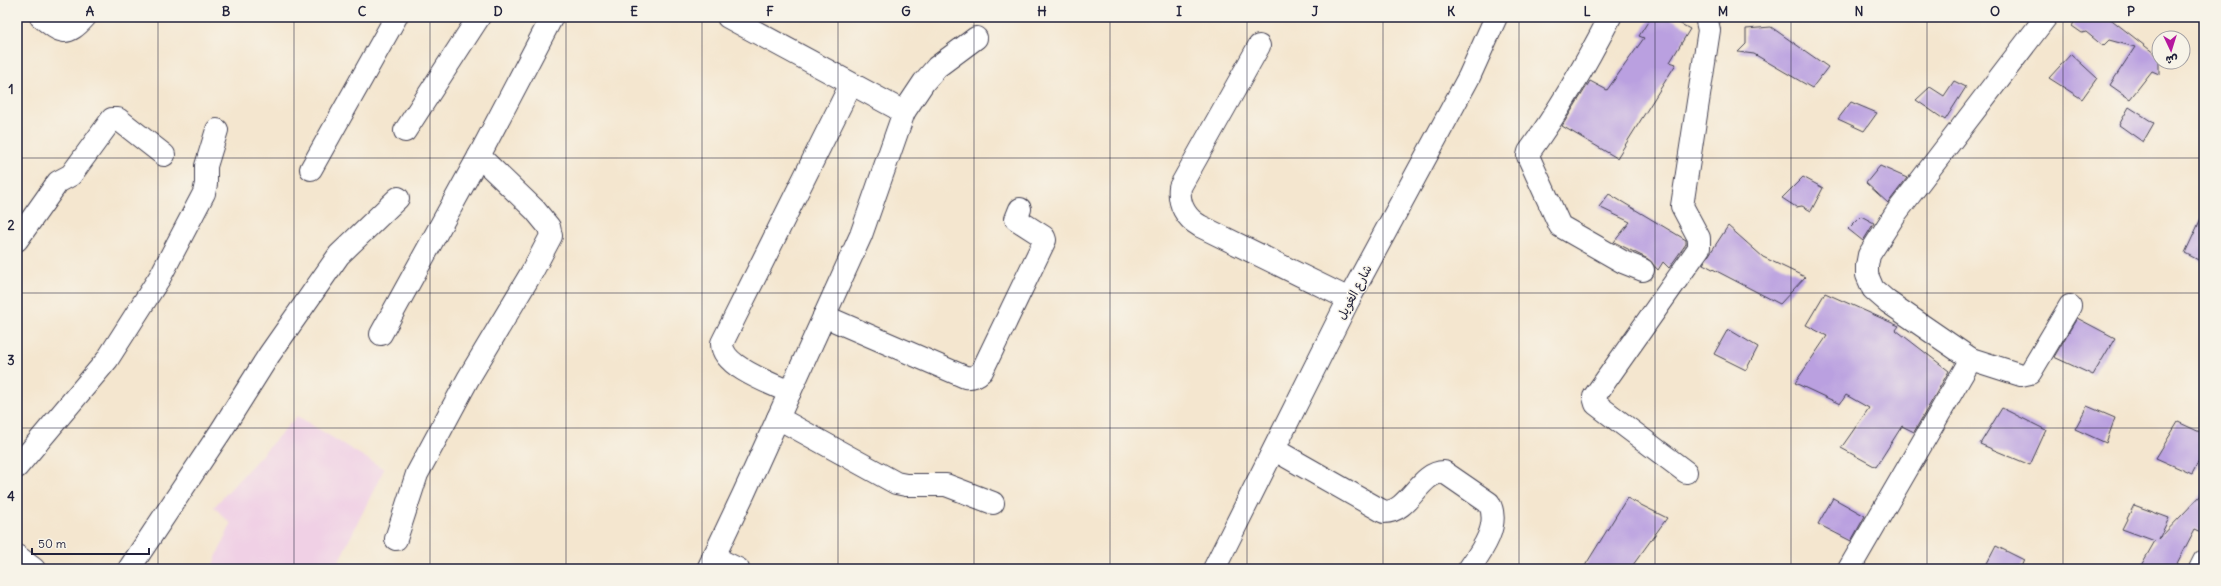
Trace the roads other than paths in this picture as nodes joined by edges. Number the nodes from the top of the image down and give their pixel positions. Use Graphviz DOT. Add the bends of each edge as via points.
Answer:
graph roads {
  1 [pos="41,17"];
  2 [pos="85,17"];
  3 [pos="396,17"];
  4 [pos="479,17"];
  5 [pos="552,17"];
  6 [pos="728,17"];
  7 [pos="1496,17"];
  8 [pos="1610,17"];
  9 [pos="1706,17"];
  10 [pos="2046,17"];
  11 [pos="976,38"];
  12 [pos="1259,46"];
  13 [pos="851,84"];
  14 [pos="904,112"];
  15 [pos="217,130"];
  16 [pos="405,131"];
  17 [pos="164,155"];
  18 [pos="480,156"];
  19 [pos="311,170"];
  20 [pos="398,198"];
  21 [pos="1020,209"];
  22 [pos="17,240"];
  23 [pos="1643,270"];
  24 [pos="1350,299"];
  25 [pos="2070,306"];
  26 [pos="824,316"];
  27 [pos="381,334"];
  28 [pos="1971,359"];
  29 [pos="790,392"];
  30 [pos="778,418"];
  31 [pos="1275,450"];
  32 [pos="17,467"];
  33 [pos="1686,472"];
  34 [pos="993,503"];
  35 [pos="396,539"];
  36 [pos="17,556"];
  37 [pos="2204,561"];
  38 [pos="710,563"];
  39 [pos="34,569"];
  40 [pos="129,569"];
  41 [pos="738,569"];
  42 [pos="1214,569"];
  43 [pos="1469,569"];
  44 [pos="1849,569"];
  45 [pos="2200,569"];
  1 -- 2 [label="main road" via="57,31 64,32 70,31"];
  3 -- 19 [label="main road"];
  4 -- 16 [label="main road"];
  5 -- 18 [label="main road"];
  6 -- 13 [label="main road"];
  7 -- 24 [label="main road, شارع الغويل" via="1469,76"];
  8 -- 23 [label="main road" via="1585,66 1528,156 1560,226 1622,262"];
  9 -- 33 [label="main road" via="1709,30 1682,206 1699,238 1699,248 1594,397 1596,404"];
  10 -- 28 [label="main road" via="1896,213 1869,255 1867,275 1873,288 1888,302"];
  11 -- 14 [label="main road" via="931,73"];
  12 -- 24 [label="main road" via="1180,187 1180,202 1193,222 1200,226"];
  13 -- 14 [label="main road"];
  13 -- 29 [label="main road" via="722,344 722,350 727,358 738,367"];
  14 -- 26 [label="main road" via="861,235"];
  15 -- 32 [label="main road" via="206,166 204,193 160,277 107,360"];
  17 -- 22 [label="main road" via="118,119 112,118 71,175 58,182"];
  18 -- 27 [label="main road"];
  18 -- 35 [label="main road" via="535,210 549,227 551,236 468,379 417,474"];
  20 -- 40 [label="main road" via="339,255 268,355"];
  21 -- 26 [label="main road" via="1015,217 1017,221 1040,233 1045,240 978,375 972,378 965,377"];
  24 -- 31 [label="main road, شارع الغويل"];
  25 -- 28 [label="main road" via="2030,373 2021,375"];
  26 -- 29 [label="main road"];
  28 -- 44 [label="main road"];
  29 -- 30 [label="main road"];
  30 -- 34 [label="main road" via="896,483 946,485"];
  30 -- 38 [label="main road"];
  31 -- 42 [label="main road, شارع الغويل"];
  31 -- 43 [label="main road" via="1384,512 1394,510 1429,478 1444,472 1488,503 1491,508 1489,536"];
  36 -- 39 [label="main road"];
  37 -- 45 [label="main road"];
  38 -- 41 [label="main road"];
}
